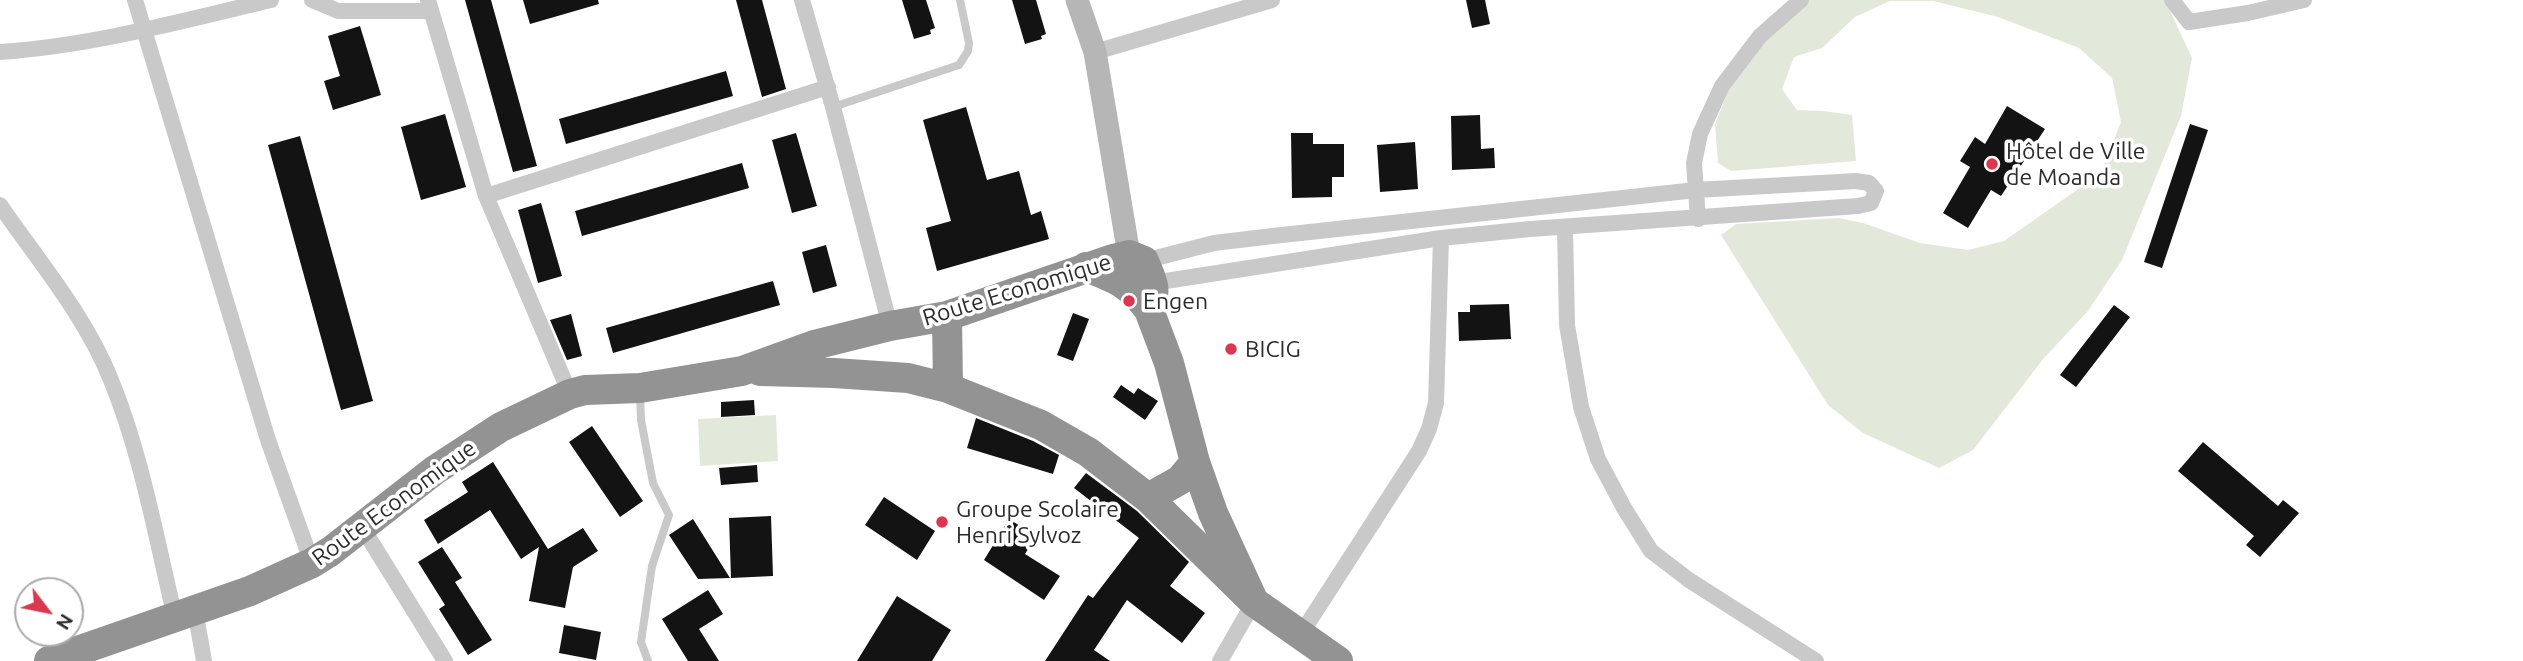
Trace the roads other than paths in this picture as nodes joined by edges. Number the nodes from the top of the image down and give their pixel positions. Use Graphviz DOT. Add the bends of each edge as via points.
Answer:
graph roads {
  1 [pos="135,0"];
  2 [pos="312,0"];
  3 [pos="802,0"];
  4 [pos="960,0"];
  5 [pos="1077,0"];
  6 [pos="1272,0"];
  7 [pos="1801,0"];
  8 [pos="2172,0"];
  9 [pos="2304,0"];
  10 [pos="264,1"];
  11 [pos="337,6"];
  12 [pos="429,6"];
  13 [pos="144,29"];
  14 [pos="0,52"];
  15 [pos="1095,52"];
  16 [pos="828,87"];
  17 [pos="833,107"];
  18 [pos="1696,190"];
  19 [pos="485,197"];
  20 [pos="0,205"];
  21 [pos="1698,219"];
  22 [pos="1565,227"];
  23 [pos="1441,238"];
  24 [pos="1086,267"];
  25 [pos="1144,277"];
  26 [pos="947,316"];
  27 [pos="890,326"];
  28 [pos="742,371"];
  29 [pos="879,375"];
  30 [pos="640,388"];
  31 [pos="948,388"];
  32 [pos="570,394"];
  33 [pos="1195,462"];
  34 [pos="1148,498"];
  35 [pos="362,527"];
  36 [pos="312,563"];
  37 [pos="1254,602"];
  38 [pos="185,614"];
  39 [pos="1301,634"];
  40 [pos="84,655"];
  41 [pos="49,661"];
  42 [pos="204,661"];
  43 [pos="445,661"];
  44 [pos="648,661"];
  45 [pos="1220,661"];
  46 [pos="1338,661"];
  47 [pos="1816,661"];
  1 -- 13 [label="street"];
  2 -- 11 [label="street"];
  3 -- 16 [label="street"];
  4 -- 17 [label="lane" via="968,51 959,65"];
  5 -- 15 [label="street"];
  6 -- 15 [label="street"];
  7 -- 18 [label="street" via="1760,36 1722,86 1700,134 1694,163"];
  8 -- 9 [label="street" via="2189,22"];
  10 -- 13 [label="street"];
  11 -- 12 [label="street"];
  12 -- 19 [label="street"];
  13 -- 14 [label="street"];
  13 -- 36 [label="street" via="268,440"];
  15 -- 25 [label="street"];
  16 -- 17 [label="street"];
  16 -- 19 [label="street"];
  17 -- 27 [label="street"];
  18 -- 21 [label="street"];
  18 -- 21 [label="street" via="1856,181 1869,183 1876,191 1871,203 1858,206"];
  18 -- 25 [label="street" via="1214,243"];
  19 -- 32 [label="street"];
  20 -- 38 [label="street" via="74,308 111,379"];
  21 -- 22 [label="street"];
  22 -- 23 [label="street"];
  22 -- 47 [label="street" via="1567,325 1581,407 1598,459 1624,509 1651,551"];
  23 -- 25 [label="street"];
  23 -- 39 [label="street" via="1438,379 1429,429"];
  24 -- 25 [label="highway, Route Economique"];
  24 -- 25 [label="highway" via="1131,288"];
  24 -- 26 [label="highway, Route Economique"];
  25 -- 33 [label="highway"];
  26 -- 27 [label="highway, Route Economique"];
  26 -- 31 [label="highway"];
  27 -- 28 [label="highway, Route Economique" via="814,345"];
  27 -- 29 [label="highway"];
  28 -- 29 [label="highway, Route Economique"];
  28 -- 30 [label="highway, Route Economique"];
  29 -- 31 [label="highway, Route Economique"];
  30 -- 32 [label="highway, Route Economique"];
  30 -- 44 [label="lane" via="653,483 669,515 652,566 641,642"];
  31 -- 34 [label="highway, Route Economique" via="1041,425 1088,452"];
  32 -- 35 [label="highway, Route Economique" via="490,434"];
  33 -- 34 [label="highway" via="1180,480"];
  33 -- 37 [label="highway"];
  34 -- 37 [label="highway, Route Economique"];
  35 -- 36 [label="highway, Route Economique"];
  35 -- 43 [label="street"];
  36 -- 38 [label="highway, Route Economique"];
  37 -- 39 [label="highway, Route Economique"];
  37 -- 45 [label="street"];
  38 -- 40 [label="highway, Route Economique"];
  38 -- 42 [label="street"];
  39 -- 46 [label="highway, Route Economique"];
  40 -- 41 [label="highway, Route Economique"];
}
